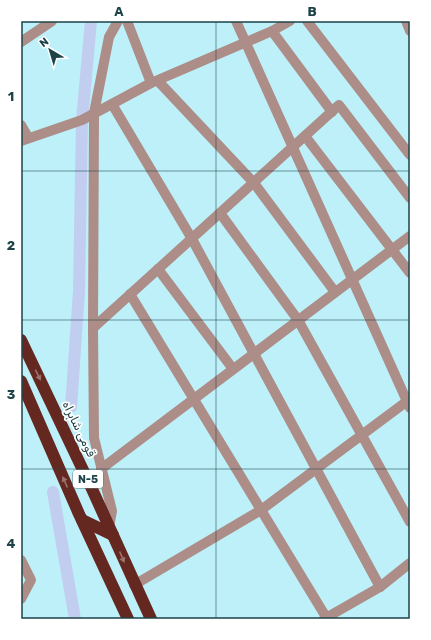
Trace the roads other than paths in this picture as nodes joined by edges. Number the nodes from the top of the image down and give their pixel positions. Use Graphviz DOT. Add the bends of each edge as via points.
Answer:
graph roads {
  1 [pos="52,21"];
  2 [pos="118,21"];
  3 [pos="127,21"];
  4 [pos="236,21"];
  5 [pos="290,21"];
  6 [pos="307,21"];
  7 [pos="406,21"];
  8 [pos="272,31"];
  9 [pos="410,31"];
  10 [pos="21,42"];
  11 [pos="245,43"];
  12 [pos="154,82"];
  13 [pos="112,104"];
  14 [pos="332,112"];
  15 [pos="94,113"];
  16 [pos="21,125"];
  17 [pos="305,136"];
  18 [pos="24,139"];
  19 [pos="292,148"];
  20 [pos="410,155"];
  21 [pos="254,183"];
  22 [pos="410,198"];
  23 [pos="220,214"];
  24 [pos="410,236"];
  25 [pos="192,239"];
  26 [pos="393,248"];
  27 [pos="158,269"];
  28 [pos="410,273"];
  29 [pos="351,280"];
  30 [pos="335,292"];
  31 [pos="130,294"];
  32 [pos="298,320"];
  33 [pos="93,328"];
  34 [pos="21,340"];
  35 [pos="254,353"];
  36 [pos="233,369"];
  37 [pos="21,382"];
  38 [pos="193,399"];
  39 [pos="409,403"];
  40 [pos="362,435"];
  41 [pos="102,469"];
  42 [pos="316,469"];
  43 [pos="261,510"];
  44 [pos="82,520"];
  45 [pos="410,522"];
  46 [pos="111,531"];
  47 [pos="21,560"];
  48 [pos="410,564"];
  49 [pos="134,585"];
  50 [pos="380,587"];
  51 [pos="21,599"];
  52 [pos="325,618"];
  53 [pos="128,619"];
  54 [pos="151,619"];
  1 -- 10 [label="street"];
  2 -- 15 [label="street" via="109,37"];
  3 -- 12 [label="street"];
  4 -- 11 [label="street"];
  5 -- 8 [label="street"];
  6 -- 20 [label="street"];
  7 -- 9 [label="street"];
  8 -- 11 [label="street"];
  8 -- 14 [label="street"];
  11 -- 12 [label="street"];
  11 -- 19 [label="street"];
  12 -- 13 [label="street"];
  12 -- 21 [label="street"];
  13 -- 15 [label="street"];
  13 -- 25 [label="street"];
  14 -- 17 [label="street"];
  14 -- 22 [label="street" via="339,105"];
  15 -- 18 [label="street" via="82,120"];
  15 -- 33 [label="street"];
  16 -- 18 [label="street"];
  17 -- 19 [label="street"];
  17 -- 26 [label="street"];
  19 -- 21 [label="street"];
  19 -- 29 [label="street"];
  21 -- 23 [label="street"];
  21 -- 30 [label="street"];
  23 -- 25 [label="street"];
  23 -- 32 [label="street"];
  24 -- 26 [label="street"];
  25 -- 27 [label="street"];
  25 -- 35 [label="street"];
  26 -- 28 [label="street"];
  26 -- 29 [label="street"];
  27 -- 31 [label="street"];
  27 -- 36 [label="street"];
  29 -- 30 [label="street"];
  29 -- 39 [label="street"];
  30 -- 32 [label="street"];
  31 -- 33 [label="street"];
  31 -- 38 [label="street"];
  32 -- 35 [label="street"];
  32 -- 40 [label="street"];
  33 -- 41 [label="street" via="94,438"];
  34 -- 46 [label="highway, قومی شاہراہ / N-5, one-way"];
  35 -- 36 [label="street"];
  35 -- 42 [label="street"];
  36 -- 38 [label="street"];
  44 -- 37 [label="highway, N-5, one-way"];
  38 -- 41 [label="street"];
  38 -- 43 [label="street"];
  39 -- 40 [label="street"];
  40 -- 42 [label="street"];
  40 -- 45 [label="street"];
  41 -- 46 [label="street" via="112,511"];
  42 -- 43 [label="street"];
  42 -- 50 [label="street"];
  43 -- 49 [label="street"];
  43 -- 52 [label="street"];
  44 -- 46 [label="highway"];
  44 -- 53 [label="highway, N-5"];
  46 -- 49 [label="highway, قومی شاہراہ / N-5, one-way"];
  47 -- 51 [label="street" via="31,580"];
  48 -- 50 [label="street"];
  49 -- 54 [label="highway, قومی شاہراہ / N-5"];
  50 -- 52 [label="street"];
}
